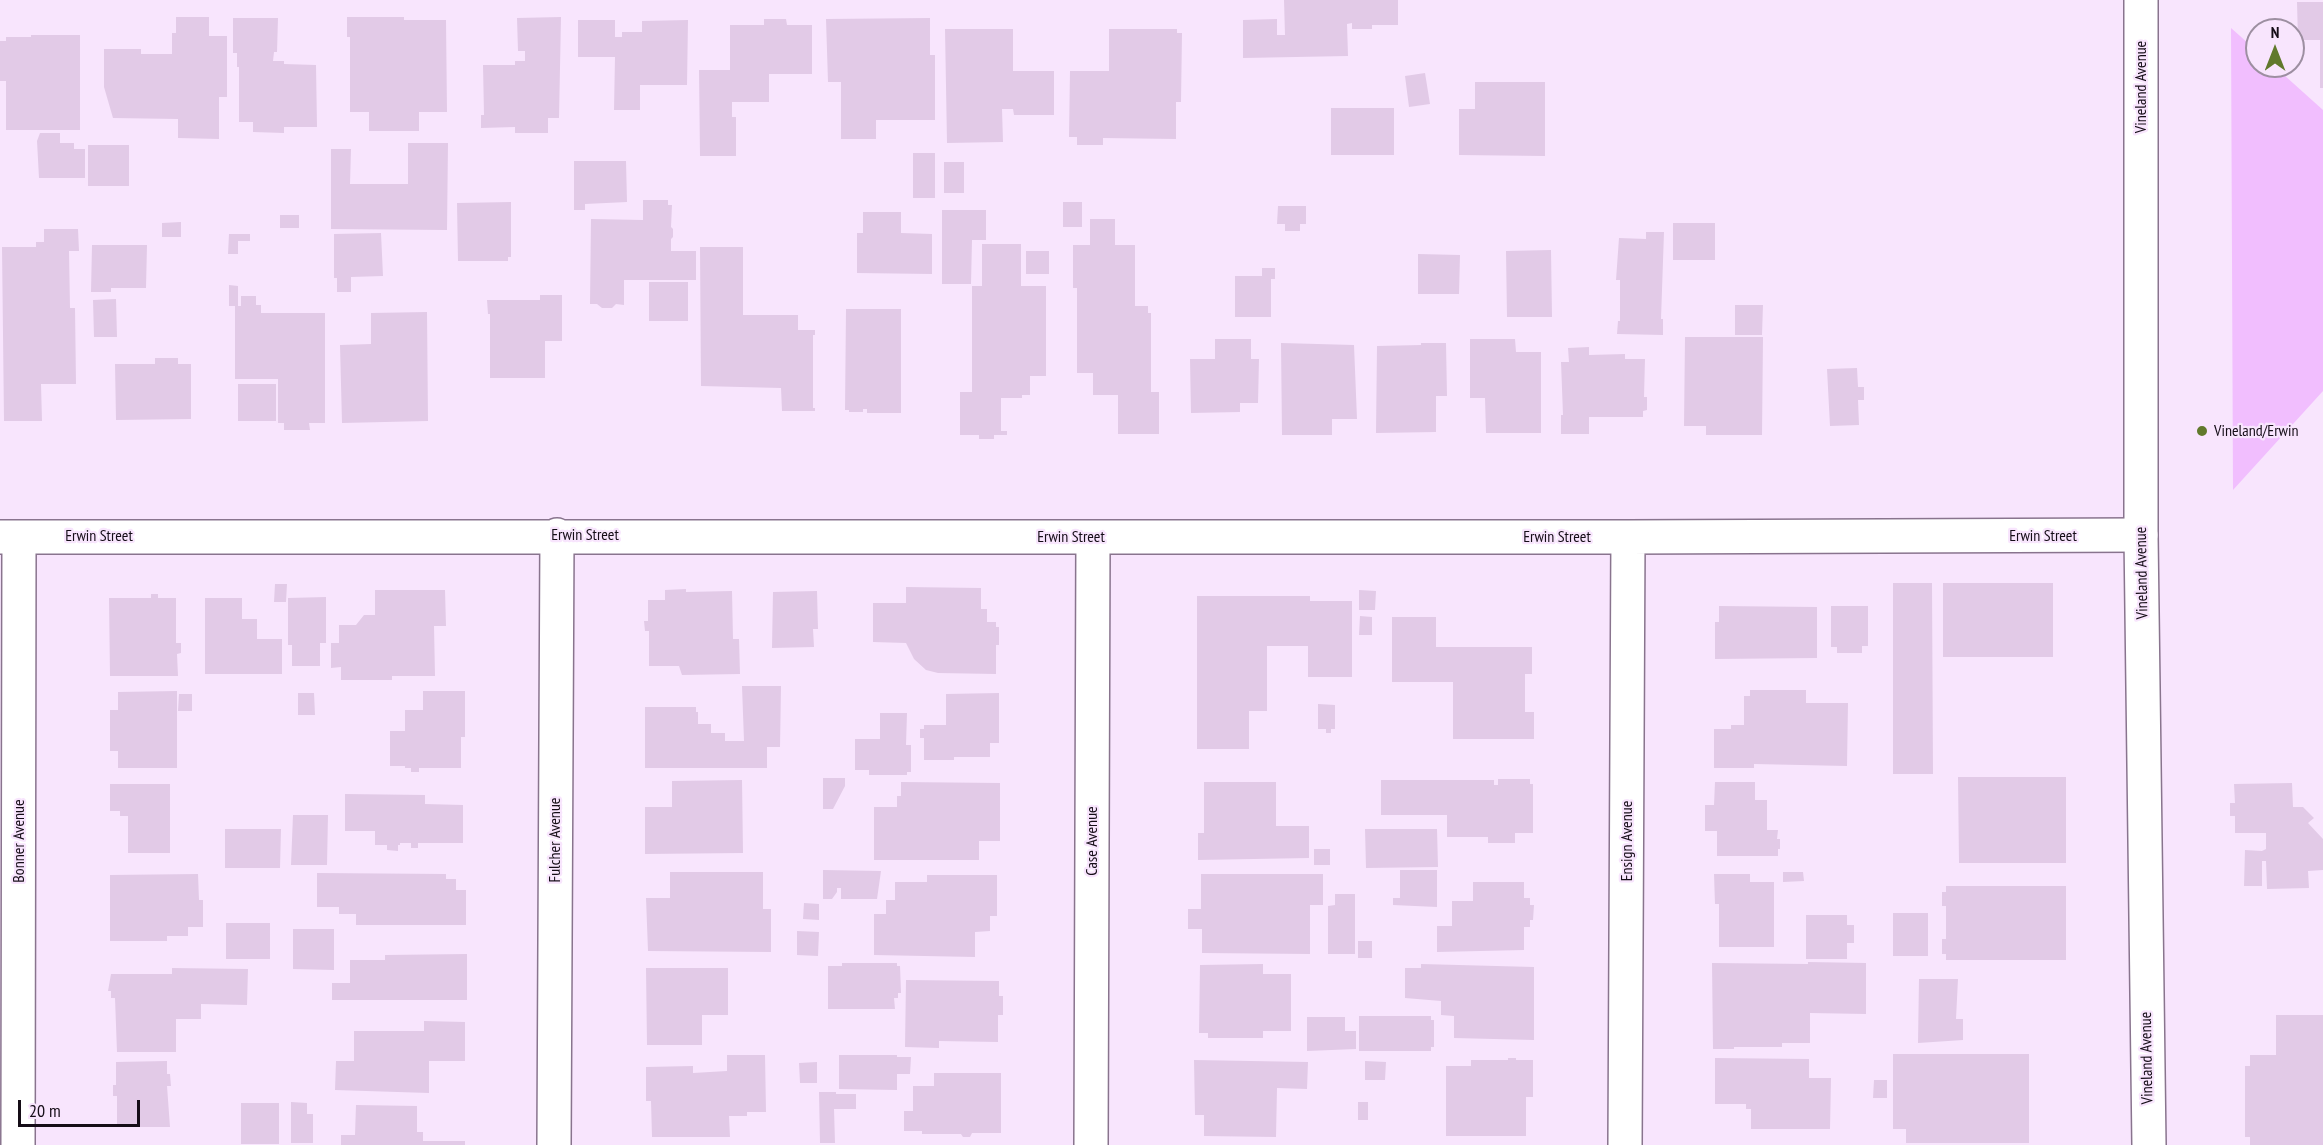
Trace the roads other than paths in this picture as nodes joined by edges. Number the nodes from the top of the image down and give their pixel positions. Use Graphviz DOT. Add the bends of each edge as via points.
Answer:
graph roads {
  1 [pos="2141,0"];
  2 [pos="557,535"];
  3 [pos="2141,535"];
  4 [pos="10,537"];
  5 [pos="1093,537"];
  6 [pos="1628,537"];
  7 [pos="18,1145"];
  8 [pos="554,1145"];
  9 [pos="1091,1145"];
  10 [pos="1625,1145"];
  11 [pos="2149,1145"];
  1 -- 3 [label="street, Vineland Avenue"];
  2 -- 4 [label="street, Erwin Street"];
  2 -- 5 [label="street, Erwin Street"];
  2 -- 8 [label="street, Fulcher Avenue"];
  3 -- 6 [label="street, Erwin Street"];
  3 -- 11 [label="street, Vineland Avenue"];
  4 -- 7 [label="street, Bonner Avenue"];
  5 -- 6 [label="street, Erwin Street"];
  5 -- 9 [label="street, Case Avenue"];
  6 -- 10 [label="street, Ensign Avenue"];
}
